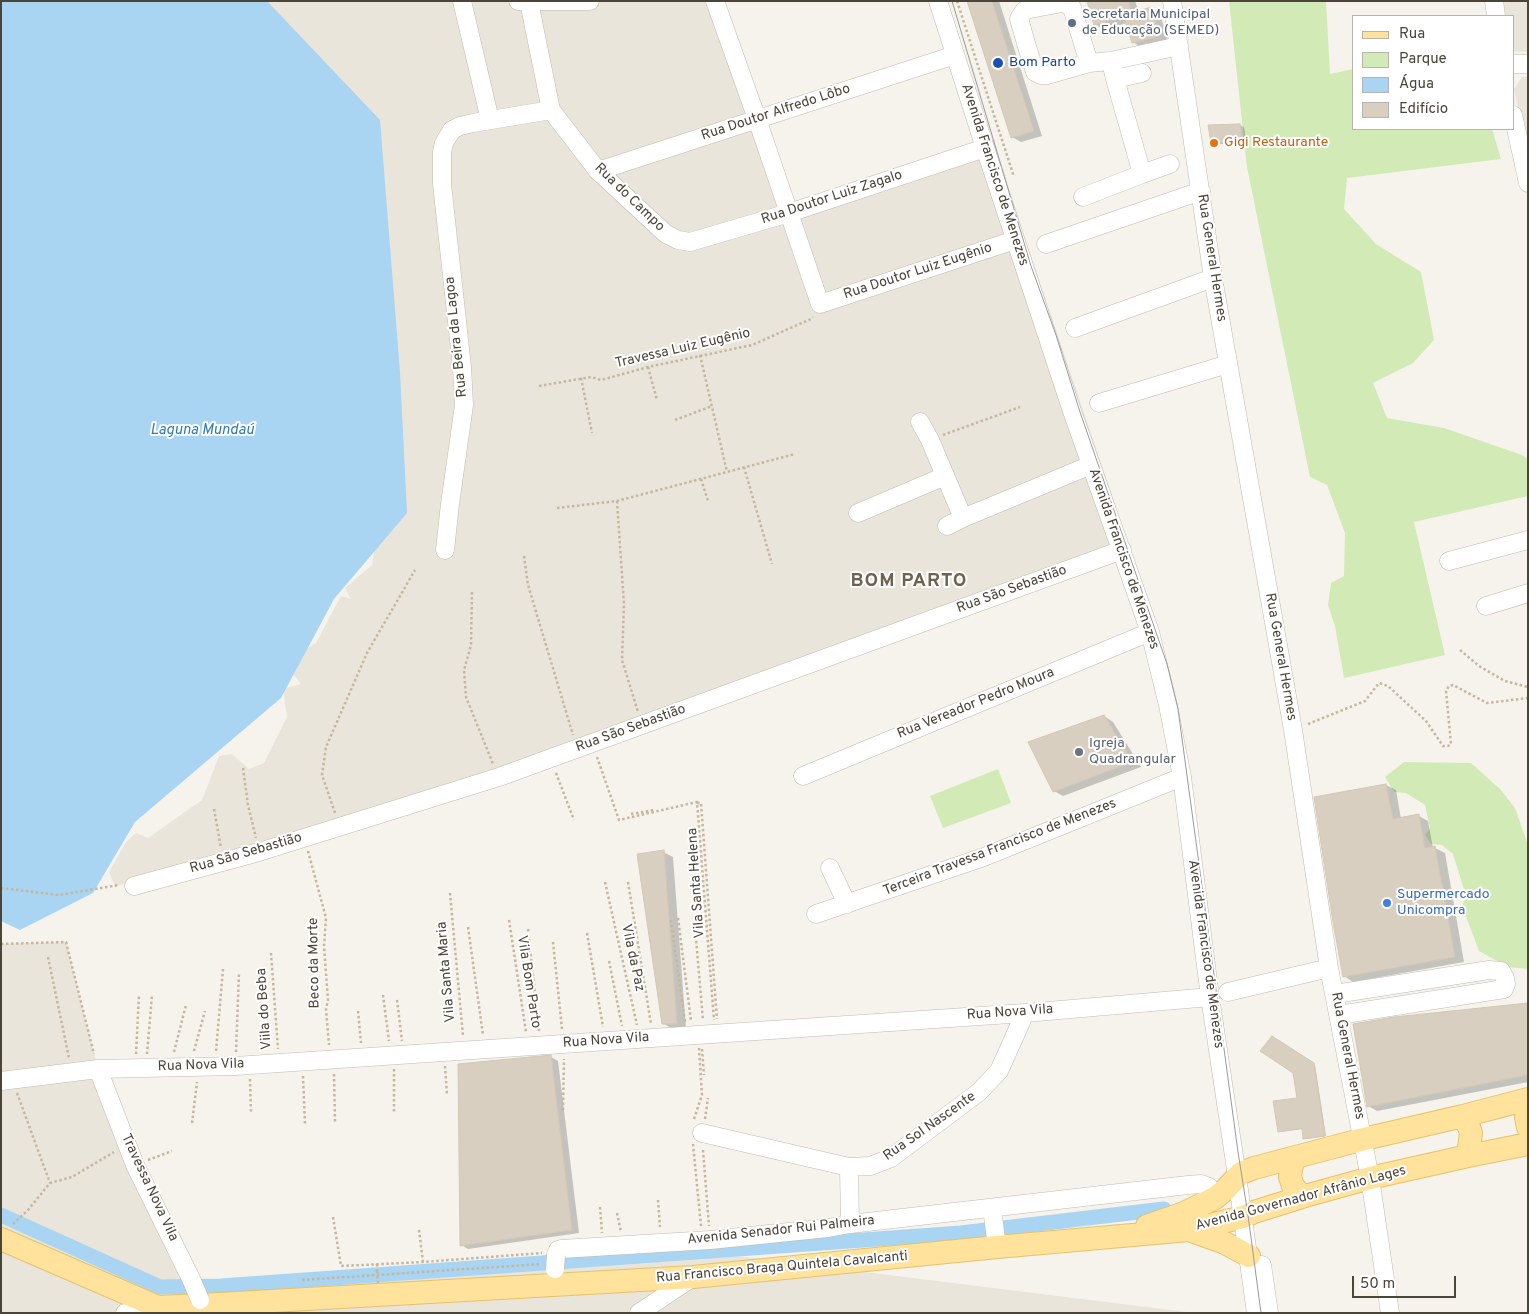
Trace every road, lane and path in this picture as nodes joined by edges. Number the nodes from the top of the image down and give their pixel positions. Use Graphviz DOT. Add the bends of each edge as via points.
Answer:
graph roads {
  1 [pos="462,1"];
  2 [pos="590,1"];
  3 [pos="715,1"];
  4 [pos="938,1"];
  5 [pos="957,1"];
  6 [pos="1172,1"];
  7 [pos="1494,1"];
  8 [pos="524,2"];
  9 [pos="1496,15"];
  10 [pos="1179,46"];
  11 [pos="955,55"];
  12 [pos="1111,61"];
  13 [pos="1089,63"];
  14 [pos="1514,64"];
  15 [pos="1528,64"];
  16 [pos="1142,73"];
  17 [pos="1115,79"];
  18 [pos="551,110"];
  19 [pos="758,119"];
  20 [pos="490,120"];
  21 [pos="1514,120"];
  22 [pos="985,148"];
  23 [pos="1170,164"];
  24 [pos="598,171"];
  25 [pos="1142,174"];
  26 [pos="1014,177"];
  27 [pos="1528,183"];
  28 [pos="1201,191"];
  29 [pos="1083,197"];
  30 [pos="789,213"];
  31 [pos="678,240"];
  32 [pos="1015,240"];
  33 [pos="1046,244"];
  34 [pos="1213,278"];
  35 [pos="820,304"];
  36 [pos="1075,328"];
  37 [pos="700,355"];
  38 [pos="1228,364"];
  39 [pos="648,367"];
  40 [pos="581,378"];
  41 [pos="539,386"];
  42 [pos="657,400"];
  43 [pos="1099,403"];
  44 [pos="712,406"];
  45 [pos="1020,407"];
  46 [pos="675,420"];
  47 [pos="920,422"];
  48 [pos="592,433"];
  49 [pos="930,440"];
  50 [pos="796,454"];
  51 [pos="1091,465"];
  52 [pos="744,467"];
  53 [pos="727,472"];
  54 [pos="945,476"];
  55 [pos="700,479"];
  56 [pos="708,501"];
  57 [pos="617,502"];
  58 [pos="557,508"];
  59 [pos="858,513"];
  60 [pos="963,518"];
  61 [pos="947,526"];
  62 [pos="1528,540"];
  63 [pos="445,550"];
  64 [pos="1122,550"];
  65 [pos="524,556"];
  66 [pos="1449,561"];
  67 [pos="772,564"];
  68 [pos="415,570"];
  69 [pos="472,592"];
  70 [pos="1528,593"];
  71 [pos="1486,606"];
  72 [pos="1150,632"];
  73 [pos="1460,650"];
  74 [pos="1528,687"];
  75 [pos="1528,698"];
  76 [pos="643,725"];
  77 [pos="1293,730"];
  78 [pos="577,749"];
  79 [pos="550,758"];
  80 [pos="243,768"];
  81 [pos="802,776"];
  82 [pos="499,777"];
  83 [pos="1182,777"];
  84 [pos="214,809"];
  85 [pos="631,814"];
  86 [pos="574,820"];
  87 [pos="339,826"];
  88 [pos="305,838"];
  89 [pos="259,852"];
  90 [pos="223,862"];
  91 [pos="830,868"];
  92 [pos="605,882"];
  93 [pos="628,882"];
  94 [pos="134,886"];
  95 [pos="450,892"];
  96 [pos="847,904"];
  97 [pos="816,914"];
  98 [pos="694,916"];
  99 [pos="678,918"];
  100 [pos="509,920"];
  101 [pos="671,920"];
  102 [pos="468,927"];
  103 [pos="528,928"];
  104 [pos="586,933"];
  105 [pos="553,942"];
  106 [pos="271,954"];
  107 [pos="48,957"];
  108 [pos="608,961"];
  109 [pos="223,968"];
  110 [pos="1330,968"];
  111 [pos="239,973"];
  112 [pos="1228,992"];
  113 [pos="1334,994"];
  114 [pos="139,995"];
  115 [pos="383,995"];
  116 [pos="152,996"];
  117 [pos="1210,997"];
  118 [pos="397,1000"];
  119 [pos="186,1005"];
  120 [pos="205,1011"];
  121 [pos="358,1011"];
  122 [pos="1026,1012"];
  123 [pos="1339,1015"];
  124 [pos="701,1034"];
  125 [pos="639,1039"];
  126 [pos="605,1041"];
  127 [pos="564,1044"];
  128 [pos="534,1046"];
  129 [pos="484,1049"];
  130 [pos="464,1050"];
  131 [pos="444,1052"];
  132 [pos="396,1055"];
  133 [pos="362,1057"];
  134 [pos="332,1059"];
  135 [pos="302,1061"];
  136 [pos="279,1063"];
  137 [pos="242,1065"];
  138 [pos="201,1067"];
  139 [pos="140,1068"];
  140 [pos="170,1068"];
  141 [pos="98,1069"];
  142 [pos="72,1072"];
  143 [pos="704,1075"];
  144 [pos="6,1080"];
  145 [pos="447,1095"];
  146 [pos="708,1098"];
  147 [pos="1528,1101"];
  148 [pos="564,1110"];
  149 [pos="251,1113"];
  150 [pos="394,1113"];
  151 [pos="1463,1116"];
  152 [pos="192,1122"];
  153 [pos="335,1122"];
  154 [pos="305,1124"];
  155 [pos="1528,1127"];
  156 [pos="702,1133"];
  157 [pos="1364,1139"];
  158 [pos="127,1144"];
  159 [pos="1528,1144"];
  160 [pos="172,1151"];
  161 [pos="1468,1156"];
  162 [pos="1294,1158"];
  163 [pos="135,1165"];
  164 [pos="849,1167"];
  165 [pos="1237,1176"];
  166 [pos="1370,1178"];
  167 [pos="50,1183"];
  168 [pos="1305,1196"];
  169 [pos="1215,1198"];
  170 [pos="658,1200"];
  171 [pos="600,1207"];
  172 [pos="993,1213"];
  173 [pos="1248,1215"];
  174 [pos="333,1217"];
  175 [pos="850,1224"];
  176 [pos="419,1230"];
  177 [pos="1189,1230"];
  178 [pos="7,1232"];
  179 [pos="1118,1237"];
  180 [pos="710,1240"];
  181 [pos="996,1242"];
  182 [pos="661,1243"];
  183 [pos="603,1246"];
  184 [pos="1249,1256"];
  185 [pos="423,1262"];
  186 [pos="377,1264"];
  187 [pos="555,1265"];
  188 [pos="693,1277"];
  189 [pos="378,1283"];
  190 [pos="202,1306"];
  191 [pos="158,1307"];
  192 [pos="125,1313"];
  193 [pos="639,1313"];
  194 [pos="1256,1313"];
  195 [pos="1269,1313"];
  196 [pos="1390,1313"];
  1 -- 20 [label="street"];
  2 -- 8 [label="street"];
  3 -- 19 [label="street"];
  4 -- 11 [label="street, Avenida Francisco de Menezes"];
  5 -- 26 [label="path"];
  6 -- 10 [label="street, Rua General Hermes"];
  7 -- 9 [label="street"];
  8 -- 18 [label="street"];
  10 -- 12 [label="street"];
  10 -- 28 [label="street, Rua General Hermes"];
  11 -- 19 [label="street, Rua Doutor Alfredo Lôbo"];
  11 -- 22 [label="street, Avenida Francisco de Menezes"];
  12 -- 13 [label="street"];
  12 -- 17 [label="street"];
  13 -- 13 [label="street" via="1047,75 1035,72 1019,19 1022,14 1026,10 1062,3 1068,5 1072,8"];
  14 -- 15 [label="street"];
  16 -- 17 [label="street"];
  17 -- 25 [label="street"];
  18 -- 20 [label="street"];
  18 -- 24 [label="street, Rua do Campo"];
  19 -- 24 [label="street, Rua Doutor Alfredo Lôbo"];
  19 -- 30 [label="street"];
  20 -- 63 [label="street, Rua Beira da Lagoa" via="452,130 442,152 442,184 464,405"];
  21 -- 27 [label="street"];
  22 -- 30 [label="street, Rua Doutor Luiz Zagalo"];
  22 -- 32 [label="street, Avenida Francisco de Menezes"];
  23 -- 25 [label="street"];
  24 -- 31 [label="street, Rua do Campo" via="666,234"];
  25 -- 29 [label="street"];
  28 -- 33 [label="street"];
  28 -- 34 [label="street, Rua General Hermes"];
  30 -- 31 [label="street, Rua Doutor Luiz Zagalo" via="690,242"];
  30 -- 35 [label="street"];
  32 -- 35 [label="street, Rua Doutor Luiz Eugênio"];
  32 -- 51 [label="street, Avenida Francisco de Menezes"];
  34 -- 36 [label="street"];
  34 -- 38 [label="street, Rua General Hermes"];
  35 -- 37 [label="path, Travessa Luiz Eugênio" via="812,319 752,345"];
  37 -- 39 [label="path, Travessa Luiz Eugênio"];
  37 -- 44 [label="path"];
  38 -- 43 [label="street"];
  38 -- 77 [label="street, Rua General Hermes"];
  39 -- 40 [label="path, Travessa Luiz Eugênio" via="601,380"];
  39 -- 42 [label="path"];
  40 -- 41 [label="path, Travessa Luiz Eugênio"];
  40 -- 48 [label="path"];
  44 -- 46 [label="path"];
  44 -- 53 [label="path"];
  45 -- 49 [label="path"];
  47 -- 49 [label="street"];
  49 -- 54 [label="street"];
  50 -- 52 [label="path"];
  51 -- 60 [label="street"];
  51 -- 64 [label="street, Avenida Francisco de Menezes"];
  52 -- 53 [label="path"];
  52 -- 67 [label="path"];
  53 -- 55 [label="path"];
  54 -- 59 [label="street"];
  54 -- 60 [label="street"];
  55 -- 56 [label="path"];
  55 -- 57 [label="path"];
  57 -- 58 [label="path"];
  57 -- 76 [label="path" via="624,604 622,660"];
  60 -- 61 [label="street"];
  62 -- 66 [label="street"];
  64 -- 72 [label="street, Avenida Francisco de Menezes"];
  64 -- 76 [label="street, Rua São Sebastião"];
  65 -- 78 [label="path" via="528,585"];
  68 -- 87 [label="path" via="367,653 326,747 322,775"];
  69 -- 82 [label="path" via="471,645 464,670 466,697"];
  70 -- 71 [label="street"];
  72 -- 81 [label="street, Rua Vereador Pedro Moura"];
  72 -- 83 [label="street, Avenida Francisco de Menezes"];
  73 -- 74 [label="path" via="1505,681"];
  75 -- 77 [label="path" via="1487,703 1453,685 1448,686 1451,744 1448,746 1443,746 1426,721 1388,686 1379,683 1365,701"];
  76 -- 78 [label="street, Rua São Sebastião"];
  77 -- 110 [label="street, Rua General Hermes"];
  78 -- 79 [label="street, Rua São Sebastião"];
  79 -- 82 [label="street, Rua São Sebastião"];
  79 -- 86 [label="path"];
  80 -- 89 [label="path"];
  82 -- 87 [label="street, Rua São Sebastião"];
  83 -- 96 [label="street, Terceira Travessa Francisco de Menezes" via="984,857"];
  83 -- 117 [label="street, Avenida Francisco de Menezes"];
  84 -- 90 [label="path"];
  85 -- 124 [label="path, Vila Santa Helena" via="701,802"];
  87 -- 88 [label="street, Rua São Sebastião"];
  88 -- 89 [label="street, Rua São Sebastião"];
  88 -- 134 [label="path, Beco da Morte" via="326,918 326,1009"];
  89 -- 90 [label="street, Rua São Sebastião"];
  90 -- 94 [label="street, Rua São Sebastião"];
  91 -- 96 [label="street"];
  92 -- 125 [label="path, Vila da Paz"];
  93 -- 125 [label="path"];
  95 -- 130 [label="path, Vila Santa Maria"];
  96 -- 97 [label="street, Terceira Travessa Francisco de Menezes"];
  98 -- 124 [label="path"];
  99 -- 124 [label="path"];
  100 -- 128 [label="path, Vila Bom Parto"];
  101 -- 124 [label="path"];
  102 -- 129 [label="path"];
  103 -- 128 [label="path"];
  104 -- 126 [label="path"];
  105 -- 127 [label="path"];
  106 -- 136 [label="path, Viila do Beba"];
  107 -- 142 [label="path"];
  108 -- 125 [label="path"];
  109 -- 138 [label="path"];
  110 -- 112 [label="street"];
  110 -- 113 [label="street, Rua General Hermes"];
  111 -- 137 [label="path"];
  113 -- 123 [label="street, Rua General Hermes"];
  113 -- 123 [label="street" via="1489,970 1501,972 1505,978 1504,989"];
  114 -- 139 [label="path"];
  115 -- 132 [label="path"];
  116 -- 139 [label="path"];
  117 -- 122 [label="street, Rua Nova Vila"];
  117 -- 165 [label="street, Avenida Francisco de Menezes"];
  118 -- 132 [label="path"];
  119 -- 140 [label="path"];
  120 -- 138 [label="path"];
  121 -- 133 [label="path"];
  122 -- 124 [label="street, Rua Nova Vila"];
  122 -- 164 [label="street, Rua Sol Nascente" via="999,1072 979,1092 891,1158 870,1166"];
  123 -- 157 [label="street, Rua General Hermes"];
  124 -- 125 [label="street, Rua Nova Vila"];
  124 -- 143 [label="path"];
  125 -- 126 [label="street, Rua Nova Vila"];
  126 -- 127 [label="street, Rua Nova Vila"];
  127 -- 128 [label="street, Rua Nova Vila"];
  127 -- 148 [label="path"];
  128 -- 129 [label="street, Rua Nova Vila"];
  129 -- 130 [label="street, Rua Nova Vila"];
  130 -- 131 [label="street, Rua Nova Vila"];
  131 -- 132 [label="street, Rua Nova Vila"];
  131 -- 145 [label="path"];
  132 -- 133 [label="street, Rua Nova Vila"];
  132 -- 150 [label="path"];
  133 -- 134 [label="street, Rua Nova Vila"];
  134 -- 135 [label="street, Rua Nova Vila"];
  134 -- 153 [label="path, Beco da Morte"];
  135 -- 136 [label="street, Rua Nova Vila"];
  135 -- 154 [label="path"];
  136 -- 137 [label="street, Rua Nova Vila"];
  137 -- 138 [label="street, Rua Nova Vila"];
  137 -- 149 [label="path"];
  138 -- 140 [label="street, Rua Nova Vila"];
  138 -- 152 [label="path"];
  139 -- 140 [label="street, Rua Nova Vila"];
  139 -- 141 [label="street, Rua Nova Vila"];
  141 -- 142 [label="street, Rua Nova Vila"];
  141 -- 158 [label="street, Travessa Nova Vila"];
  142 -- 144 [label="street, Rua Nova Vila"];
  144 -- 167 [label="path"];
  146 -- 156 [label="path"];
  147 -- 151 [label="main road, Avenida Governador Afrânio Lages"];
  147 -- 155 [label="main road"];
  151 -- 157 [label="main road, Avenida Governador Afrânio Lages"];
  151 -- 161 [label="main road" via="1471,1133"];
  156 -- 164 [label="street, Rua Sol Nascente"];
  156 -- 180 [label="path"];
  157 -- 162 [label="main road, Avenida Governador Afrânio Lages"];
  157 -- 166 [label="street, Rua General Hermes"];
  158 -- 163 [label="street, Travessa Nova Vila"];
  158 -- 167 [label="path" via="72,1177"];
  159 -- 161 [label="main road, Avenida Governador Afrânio Lages"];
  160 -- 163 [label="path"];
  161 -- 166 [label="main road, Avenida Governador Afrânio Lages"];
  162 -- 165 [label="main road, Avenida Governador Afrânio Lages" via="1254,1168"];
  162 -- 168 [label="main road" via="1290,1177 1293,1186"];
  163 -- 190 [label="street, Travessa Nova Vila, bridge"];
  164 -- 175 [label="street"];
  165 -- 169 [label="main road, Avenida Governador Afrânio Lages"];
  165 -- 173 [label="street, Avenida Francisco de Menezes"];
  166 -- 168 [label="main road, Avenida Governador Afrânio Lages"];
  166 -- 196 [label="street, Rua General Hermes"];
  167 -- 178 [label="path"];
  168 -- 173 [label="main road, Avenida Governador Afrânio Lages"];
  169 -- 172 [label="street, Avenida Senador Rui Palmeira" via="1209,1188 1201,1184"];
  169 -- 179 [label="main road, Avenida Governador Afrânio Lages"];
  170 -- 182 [label="path"];
  171 -- 183 [label="path"];
  172 -- 175 [label="street, Avenida Senador Rui Palmeira"];
  172 -- 181 [label="street"];
  173 -- 177 [label="main road, Avenida Governador Afrânio Lages"];
  173 -- 184 [label="street, Avenida Francisco de Menezes"];
  173 -- 195 [label="street"];
  174 -- 186 [label="path" via="340,1266"];
  175 -- 180 [label="street, Avenida Senador Rui Palmeira"];
  176 -- 185 [label="path"];
  177 -- 179 [label="main road, Avenida Governador Afrânio Lages"];
  177 -- 184 [label="main road" via="1226,1243"];
  178 -- 191 [label="main road"];
  179 -- 181 [label="main road, Rua Francisco Braga Quintela Cavalcanti"];
  180 -- 182 [label="street, Avenida Senador Rui Palmeira"];
  181 -- 188 [label="main road, Rua Francisco Braga Quintela Cavalcanti"];
  182 -- 183 [label="street, Avenida Senador Rui Palmeira"];
  183 -- 187 [label="street, Avenida Senador Rui Palmeira" via="561,1249"];
  184 -- 194 [label="street, Avenida Francisco de Menezes"];
  185 -- 186 [label="path"];
  185 -- 187 [label="path"];
  186 -- 189 [label="path, bridge"];
  187 -- 188 [label="main road, Rua Francisco Braga Quintela Cavalcanti"];
  187 -- 190 [label="main road, Rua Francisco Braga Quintela Cavalcanti" via="445,1291"];
  188 -- 193 [label="street"];
  190 -- 191 [label="main road"];
  191 -- 192 [label="street"];
}
